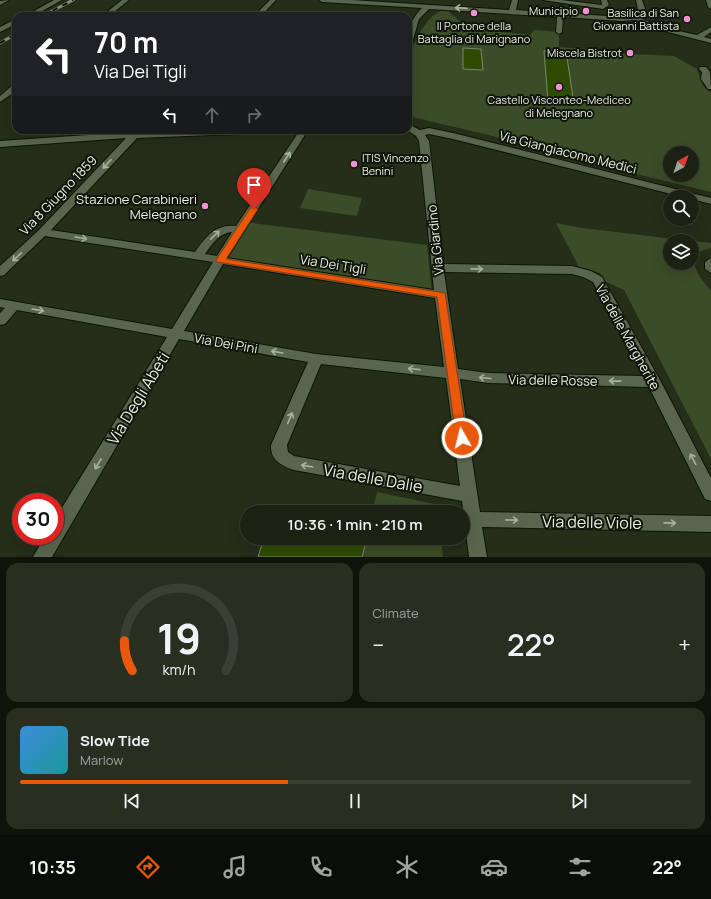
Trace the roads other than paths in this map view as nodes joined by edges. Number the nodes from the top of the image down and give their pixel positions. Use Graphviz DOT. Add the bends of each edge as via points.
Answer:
graph roads {
  1 [pos="6,0"];
  2 [pos="59,0"];
  3 [pos="126,0"];
  4 [pos="273,0"];
  5 [pos="322,0"];
  6 [pos="423,0"];
  7 [pos="478,0"];
  8 [pos="515,0"];
  9 [pos="546,0"];
  10 [pos="639,0"];
  11 [pos="709,0"];
  12 [pos="0,3"];
  13 [pos="604,3"];
  14 [pos="428,7"];
  15 [pos="711,7"];
  16 [pos="477,9"];
  17 [pos="36,12"];
  18 [pos="110,12"];
  19 [pos="261,12"];
  20 [pos="512,12"];
  21 [pos="560,16"];
  22 [pos="636,18"];
  23 [pos="12,23"];
  24 [pos="711,29"];
  25 [pos="0,30"];
  26 [pos="412,30"];
  27 [pos="559,32"];
  28 [pos="698,38"];
  29 [pos="711,41"];
  30 [pos="703,69"];
  31 [pos="711,87"];
  32 [pos="12,90"];
  33 [pos="0,100"];
  34 [pos="412,129"];
  35 [pos="125,134"];
  36 [pos="136,134"];
  37 [pos="301,134"];
  38 [pos="421,135"];
  39 [pos="0,144"];
  40 [pos="711,201"];
  41 [pos="240,230"];
  42 [pos="43,232"];
  43 [pos="197,257"];
  44 [pos="220,260"];
  45 [pos="711,262"];
  46 [pos="438,268"];
  47 [pos="711,269"];
  48 [pos="0,272"];
  49 [pos="441,295"];
  50 [pos="0,303"];
  51 [pos="14,306"];
  52 [pos="0,321"];
  53 [pos="176,335"];
  54 [pos="316,359"];
  55 [pos="453,374"];
  56 [pos="654,382"];
  57 [pos="711,494"];
  58 [pos="470,495"];
  59 [pos="473,519"];
  60 [pos="64,521"];
  61 [pos="711,524"];
  62 [pos="49,545"];
  63 [pos="42,557"];
  64 [pos="478,557"];
  1 -- 12 [label="street"];
  2 -- 17 [label="street"];
  3 -- 18 [label="street"];
  4 -- 19 [label="street"];
  5 -- 14 [label="street"];
  6 -- 14 [label="street"];
  7 -- 16 [label="street"];
  8 -- 20 [label="street"];
  9 -- 13 [label="street"];
  10 -- 22 [label="street" via="644,12"];
  11 -- 15 [label="street"];
  16 -- 14 [label="street, one-way"];
  14 -- 26 [label="street" via="416,18"];
  16 -- 20 [label="street"];
  20 -- 21 [label="street"];
  21 -- 22 [label="street"];
  21 -- 27 [label="street"];
  22 -- 28 [label="street" via="658,28"];
  23 -- 25 [label="street"];
  24 -- 28 [label="street"];
  28 -- 29 [label="street"];
  30 -- 31 [label="street" via="706,72 705,79"];
  32 -- 33 [label="street"];
  34 -- 38 [label="street"];
  35 -- 39 [label="street"];
  36 -- 42 [label="street, Via 8 Giugno 1859, one-way"];
  41 -- 37 [label="street, Via Degli Abeti, one-way"];
  38 -- 40 [label="street, Via Giangiacomo Medici" via="430,132 453,136"];
  38 -- 46 [label="street, Via Giardino"];
  43 -- 41 [label="street, one-way" via="216,233 226,228"];
  41 -- 44 [label="street, Via Degli Abeti"];
  42 -- 43 [label="street, one-way"];
  42 -- 48 [label="street, Via 8 Giugno 1859, one-way"];
  43 -- 44 [label="street, Via Dei Tigli"];
  44 -- 49 [label="street, Via Dei Tigli"];
  44 -- 53 [label="street, Via Degli Abeti"];
  45 -- 47 [label="street"];
  46 -- 49 [label="street, Via Giardino"];
  46 -- 56 [label="street, Via delle Margherite, one-way" via="572,270 592,277 602,286"];
  49 -- 55 [label="street, Via Giardino"];
  50 -- 51 [label="street, Via Dei Pini"];
  51 -- 52 [label="street"];
  51 -- 53 [label="street, Via Dei Pini, one-way"];
  54 -- 53 [label="street, Via Dei Pini, one-way"];
  53 -- 60 [label="street, Via Degli Abeti, one-way"];
  55 -- 54 [label="street, Via Dei Pini, one-way"];
  58 -- 54 [label="street, Via delle Dalie, one-way" via="294,464 284,459 280,455 279,445"];
  56 -- 55 [label="street, Via delle Rosse, one-way" via="488,378"];
  55 -- 58 [label="street, Via Giardino"];
  57 -- 56 [label="street, Via delle Margherite, one-way"];
  58 -- 59 [label="street, Via Giardino"];
  59 -- 61 [label="street, Via delle Viole, one-way"];
  59 -- 64 [label="street, Via Giardino"];
  62 -- 63 [label="street, Via Degli Abeti"];
}
